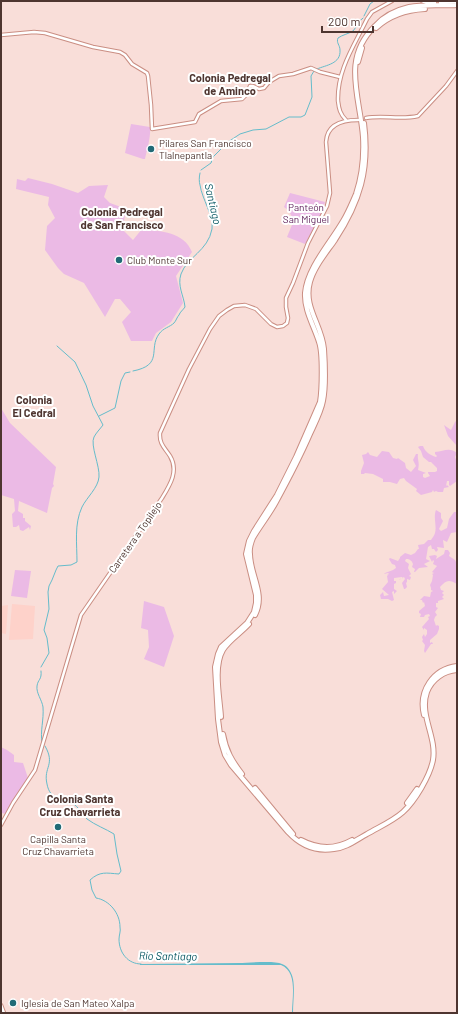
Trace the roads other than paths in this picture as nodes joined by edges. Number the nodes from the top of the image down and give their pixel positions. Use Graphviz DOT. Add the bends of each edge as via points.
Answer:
graph roads {
  1 [pos="392,1"];
  2 [pos="422,1"];
  3 [pos="457,5"];
  4 [pos="1,35"];
  5 [pos="457,71"];
  6 [pos="340,77"];
  7 [pos="366,118"];
  8 [pos="346,120"];
  9 [pos="358,120"];
  10 [pos="457,666"];
  11 [pos="457,670"];
  12 [pos="1,825"];
  13 [pos="1,1005"];
  14 [pos="4,1013"];
  1 -- 6 [label="main road" via="372,12 367,19"];
  2 -- 3 [label="main road"];
  3 -- 10 [label="highway" via="411,10 394,15 372,32 361,52 357,74 366,151 362,184 352,212 314,272 308,292 309,306 323,347 324,399 291,473 251,544 250,559 259,594 258,608 250,623 223,651 218,666 221,720 226,748 236,766 297,838 320,846 332,847 344,843 401,810 423,780 429,768 432,752 422,708 424,692 428,682 436,675"];
  3 -- 11 [label="highway" via="408,7 391,14 371,29 356,56 355,81 363,138 359,183 348,213 312,270 305,291 306,305 320,347 320,402 293,464 248,544 247,560 256,595 255,608 247,623 221,647 215,667 218,719 224,751 231,765 296,840 322,850 344,847 404,811 426,780 434,748 425,711 426,696 436,678 446,672"];
  4 -- 6 [label="main road" via="46,33 122,53 148,76 152,129 196,122 199,114 221,100 242,99 250,86 264,88 279,76 312,68"];
  5 -- 7 [label="main road" via="418,116"];
  6 -- 8 [label="main road" via="339,110"];
  8 -- 9 [label="main road"];
  8 -- 12 [label="main road, Carretera a Topilejo" via="332,127 327,136 330,193 327,206 306,247 286,298 288,321 280,327 271,324 256,309 242,305 224,312 210,329 160,433 161,444 173,463 174,474 171,482 81,615 35,770"];
  13 -- 14 [label="main road"];
}
